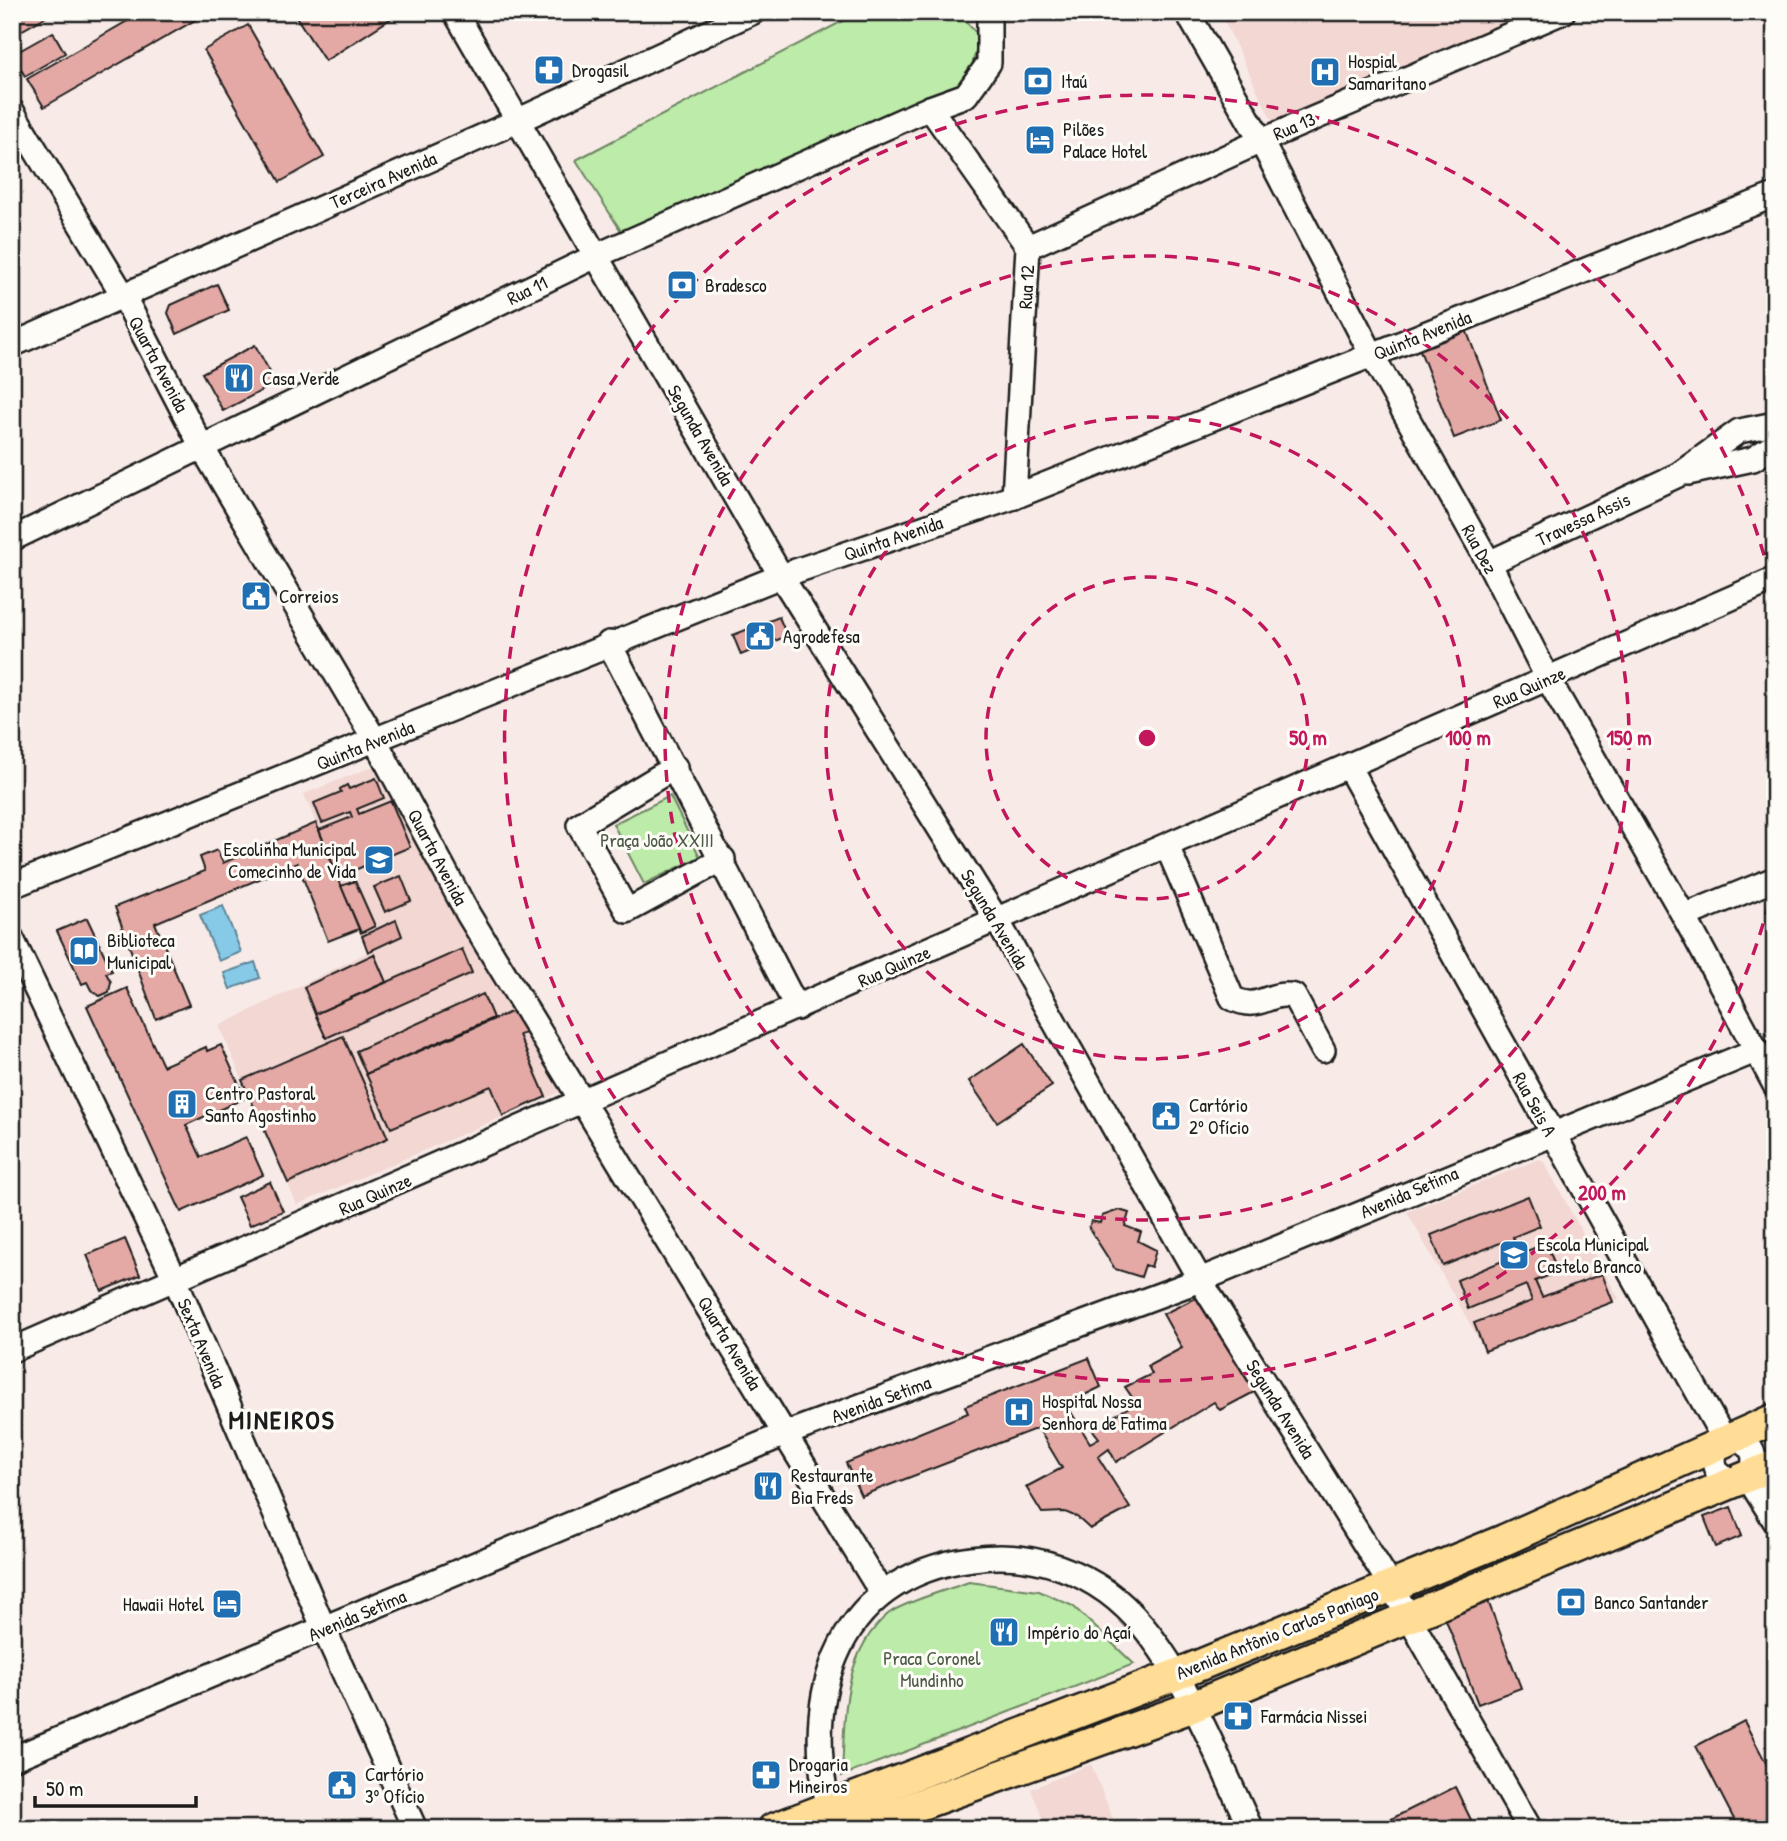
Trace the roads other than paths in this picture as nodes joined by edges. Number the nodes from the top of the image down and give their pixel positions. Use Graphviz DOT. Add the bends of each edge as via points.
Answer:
graph roads {
  1 [pos="455,12"];
  2 [pos="753,12"];
  3 [pos="989,12"];
  4 [pos="1187,12"];
  5 [pos="1563,12"];
  6 [pos="930,108"];
  7 [pos="12,111"];
  8 [pos="517,121"];
  9 [pos="1261,141"];
  10 [pos="1775,195"];
  11 [pos="1028,247"];
  12 [pos="598,255"];
  13 [pos="122,295"];
  14 [pos="12,345"];
  15 [pos="1372,355"];
  16 [pos="1775,424"];
  17 [pos="1775,445"];
  18 [pos="203,449"];
  19 [pos="1678,475"];
  20 [pos="1014,497"];
  21 [pos="12,539"];
  22 [pos="1489,563"];
  23 [pos="781,576"];
  24 [pos="1775,579"];
  25 [pos="609,643"];
  26 [pos="1548,679"];
  27 [pos="376,742"];
  28 [pos="1349,766"];
  29 [pos="675,767"];
  30 [pos="1167,846"];
  31 [pos="723,859"];
  32 [pos="1775,879"];
  33 [pos="12,886"];
  34 [pos="1684,916"];
  35 [pos="997,920"];
  36 [pos="12,939"];
  37 [pos="797,1008"];
  38 [pos="1323,1050"];
  39 [pos="1755,1051"];
  40 [pos="1775,1085"];
  41 [pos="583,1102"];
  42 [pos="1551,1133"];
  43 [pos="1200,1280"];
  44 [pos="176,1281"];
  45 [pos="12,1350"];
  46 [pos="1775,1419"];
  47 [pos="785,1434"];
  48 [pos="1724,1441"];
  49 [pos="1775,1465"];
  50 [pos="1748,1478"];
  51 [pos="1775,1521"];
  52 [pos="1504,1540"];
  53 [pos="1520,1573"];
  54 [pos="1391,1586"];
  55 [pos="881,1592"];
  56 [pos="1408,1618"];
  57 [pos="324,1629"];
  58 [pos="1178,1674"];
  59 [pos="1192,1707"];
  60 [pos="12,1759"];
  61 [pos="831,1817"];
  62 [pos="415,1829"];
  63 [pos="773,1829"];
  64 [pos="852,1829"];
  65 [pos="1251,1829"];
  66 [pos="1530,1829"];
  1 -- 8 [label="street, Segunda Avenida"];
  2 -- 8 [label="street, Terceira Avenida"];
  3 -- 6 [label="street, Rua 11" via="989,63 967,95"];
  4 -- 9 [label="street, Rua Dez"];
  5 -- 9 [label="street, Rua 13"];
  6 -- 11 [label="street, Rua 12"];
  6 -- 12 [label="street, Rua 11"];
  7 -- 13 [label="street, Quarta Avenida"];
  8 -- 12 [label="street, Segunda Avenida"];
  8 -- 13 [label="street, Terceira Avenida"];
  9 -- 11 [label="street, Rua 13"];
  9 -- 15 [label="street, Rua Dez"];
  10 -- 15 [label="street, Quinta Avenida"];
  11 -- 20 [label="street, Rua 12"];
  12 -- 18 [label="street, Rua 11"];
  12 -- 23 [label="street, Segunda Avenida"];
  13 -- 14 [label="street, Terceira Avenida"];
  13 -- 18 [label="street, Quarta Avenida"];
  15 -- 20 [label="street, Quinta Avenida"];
  15 -- 22 [label="street, Rua Dez"];
  16 -- 19 [label="street, Travessa Assis" via="1739,431"];
  17 -- 19 [label="street, Travessa Assis" via="1753,459"];
  18 -- 21 [label="street, Rua 11"];
  18 -- 27 [label="street, Quarta Avenida"];
  19 -- 22 [label="street, Travessa Assis"];
  20 -- 23 [label="street, Quinta Avenida"];
  22 -- 26 [label="street, Rua Dez"];
  23 -- 25 [label="street, Quinta Avenida"];
  23 -- 35 [label="street, Segunda Avenida"];
  24 -- 26 [label="street, Rua Quinze"];
  25 -- 27 [label="street, Quinta Avenida"];
  25 -- 29 [label="street"];
  26 -- 28 [label="street, Rua Quinze"];
  26 -- 34 [label="street, Rua Dez"];
  27 -- 33 [label="street, Quinta Avenida"];
  27 -- 41 [label="street, Quarta Avenida" via="468,914"];
  28 -- 30 [label="street, Rua Quinze"];
  28 -- 42 [label="street, Rua Seis A"];
  29 -- 31 [label="street"];
  29 -- 31 [label="street" via="579,825 627,911"];
  30 -- 35 [label="street, Rua Quinze"];
  30 -- 38 [label="street" via="1231,998 1254,1005 1283,993 1294,996"];
  31 -- 37 [label="street"];
  32 -- 34 [label="street"];
  34 -- 39 [label="street, Rua Dez"];
  35 -- 37 [label="street, Rua Quinze"];
  35 -- 43 [label="street, Segunda Avenida"];
  36 -- 44 [label="street, Sexta Avenida"];
  37 -- 41 [label="street, Rua Quinze"];
  39 -- 40 [label="street, Rua Dez"];
  39 -- 42 [label="street, Avenida Setima"];
  41 -- 44 [label="street, Rua Quinze"];
  41 -- 47 [label="street, Quarta Avenida"];
  42 -- 43 [label="street, Avenida Setima"];
  42 -- 48 [label="street, Rua Seis A"];
  43 -- 47 [label="street, Avenida Setima"];
  43 -- 54 [label="street, Segunda Avenida"];
  44 -- 45 [label="street, Rua Quinze"];
  44 -- 57 [label="street, Sexta Avenida"];
  46 -- 48 [label="main road, Avenida Antônio Carlos Paniago"];
  47 -- 55 [label="street, Quarta Avenida"];
  47 -- 57 [label="street, Avenida Setima"];
  48 -- 50 [label="street" via="1738,1441 1752,1450 1755,1458"];
  48 -- 50 [label="street" via="1712,1461 1715,1471 1730,1479"];
  48 -- 52 [label="main road, Avenida Antônio Carlos Paniago"];
  49 -- 50 [label="main road, Avenida Antônio Carlos Paniago"];
  50 -- 51 [label="street"];
  50 -- 53 [label="main road, Avenida Antônio Carlos Paniago"];
  52 -- 53 [label="main road"];
  52 -- 54 [label="main road, Avenida Antônio Carlos Paniago"];
  53 -- 56 [label="main road, Avenida Antônio Carlos Paniago"];
  54 -- 56 [label="street, Segunda Avenida"];
  54 -- 58 [label="main road, Avenida Antônio Carlos Paniago"];
  55 -- 58 [label="street" via="911,1574 948,1562 1027,1557 1068,1569 1107,1593 1140,1621"];
  55 -- 61 [label="street" via="854,1621 827,1677 819,1742"];
  56 -- 59 [label="main road, Avenida Antônio Carlos Paniago"];
  56 -- 66 [label="street, Segunda Avenida"];
  57 -- 60 [label="street, Avenida Setima"];
  57 -- 62 [label="street, Sexta Avenida"];
  58 -- 59 [label="street"];
  58 -- 61 [label="main road, Avenida Antônio Carlos Paniago"];
  59 -- 64 [label="main road, Avenida Antônio Carlos Paniago"];
  59 -- 65 [label="street"];
  61 -- 63 [label="main road, Avenida Antônio Carlos Paniago"];
}
